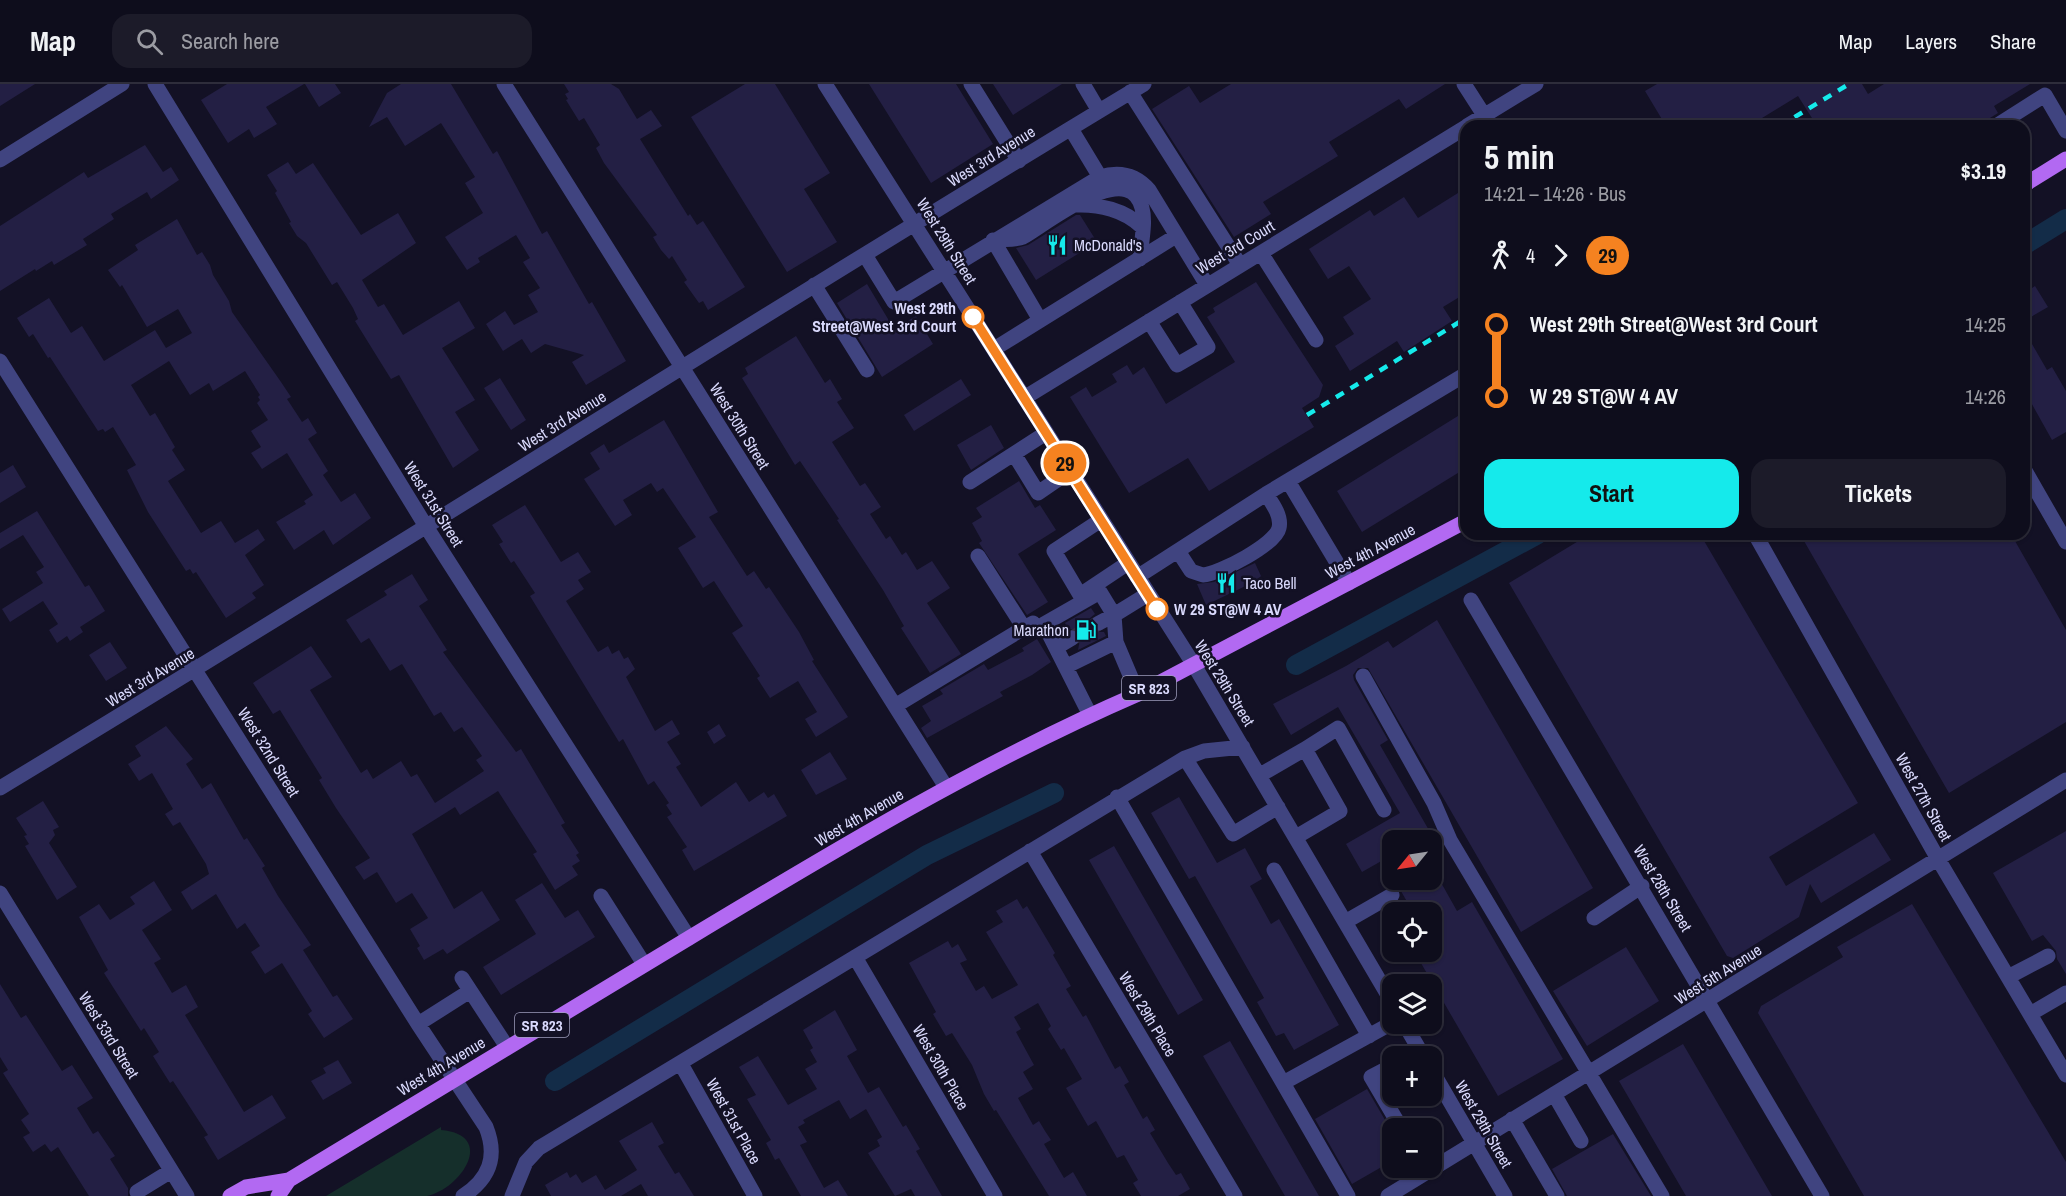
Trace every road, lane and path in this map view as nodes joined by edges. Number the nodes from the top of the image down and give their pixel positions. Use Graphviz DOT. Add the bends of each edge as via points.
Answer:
graph roads {
  1 [pos="122,84"];
  2 [pos="155,84"];
  3 [pos="504,84"];
  4 [pos="825,84"];
  5 [pos="971,84"];
  6 [pos="1083,84"];
  7 [pos="1464,84"];
  8 [pos="1536,84"];
  9 [pos="1137,88"];
  10 [pos="1099,111"];
  11 [pos="1486,120"];
  12 [pos="1488,120"];
  13 [pos="2005,120"];
  14 [pos="1071,129"];
  15 [pos="1460,131"];
  16 [pos="2066,131"];
  17 [pos="2066,159"];
  18 [pos="0,160"];
  19 [pos="1019,160"];
  20 [pos="1100,177"];
  21 [pos="2030,181"];
  22 [pos="1075,205"];
  23 [pos="915,225"];
  24 [pos="1142,226"];
  25 [pos="1176,237"];
  26 [pos="993,240"];
  27 [pos="1261,253"];
  28 [pos="866,255"];
  29 [pos="1140,259"];
  30 [pos="1240,265"];
  31 [pos="944,269"];
  32 [pos="814,285"];
  33 [pos="1207,285"];
  34 [pos="1180,302"];
  35 [pos="1041,320"];
  36 [pos="1149,321"];
  37 [pos="1316,340"];
  38 [pos="994,349"];
  39 [pos="0,361"];
  40 [pos="682,367"];
  41 [pos="867,370"];
  42 [pos="1460,378"];
  43 [pos="1024,398"];
  44 [pos="1046,433"];
  45 [pos="1014,454"];
  46 [pos="1070,471"];
  47 [pos="2030,479"];
  48 [pos="970,482"];
  49 [pos="1288,482"];
  50 [pos="1266,494"];
  51 [pos="1101,520"];
  52 [pos="1460,523"];
  53 [pos="427,528"];
  54 [pos="1758,540"];
  55 [pos="2066,542"];
  56 [pos="1178,551"];
  57 [pos="978,556"];
  58 [pos="1128,563"];
  59 [pos="1137,578"];
  60 [pos="1349,583"];
  61 [pos="1148,594"];
  62 [pos="1080,595"];
  63 [pos="1471,600"];
  64 [pos="1114,615"];
  65 [pos="1099,623"];
  66 [pos="1024,628"];
  67 [pos="1072,638"];
  68 [pos="1116,642"];
  69 [pos="1057,647"];
  70 [pos="1194,665"];
  71 [pos="1067,666"];
  72 [pos="196,670"];
  73 [pos="1363,676"];
  74 [pos="1138,694"];
  75 [pos="895,706"];
  76 [pos="1090,715"];
  77 [pos="1243,747"];
  78 [pos="1305,749"];
  79 [pos="1185,758"];
  80 [pos="1260,775"];
  81 [pos="2066,780"];
  82 [pos="0,788"];
  83 [pos="946,788"];
  84 [pos="1118,797"];
  85 [pos="1278,807"];
  86 [pos="1384,810"];
  87 [pos="1296,837"];
  88 [pos="1030,851"];
  89 [pos="1938,859"];
  90 [pos="1274,870"];
  91 [pos="1641,886"];
  92 [pos="0,893"];
  93 [pos="1392,895"];
  94 [pos="601,896"];
  95 [pos="1594,918"];
  96 [pos="1345,922"];
  97 [pos="689,938"];
  98 [pos="2048,956"];
  99 [pos="855,957"];
  100 [pos="644,964"];
  101 [pos="2008,977"];
  102 [pos="1382,985"];
  103 [pos="2066,993"];
  104 [pos="1709,1000"];
  105 [pos="2030,1014"];
  106 [pos="417,1024"];
  107 [pos="1382,1029"];
  108 [pos="1369,1036"];
  109 [pos="507,1047"];
  110 [pos="681,1064"];
  111 [pos="1382,1071"];
  112 [pos="1589,1073"];
  113 [pos="2066,1075"];
  114 [pos="455,1079"];
  115 [pos="1283,1083"];
  116 [pos="1442,1088"];
  117 [pos="1554,1094"];
  118 [pos="1382,1096"];
  119 [pos="1512,1119"];
  120 [pos="1581,1141"];
  121 [pos="1474,1142"];
  122 [pos="1442,1160"];
  123 [pos="171,1171"];
  124 [pos="1414,1178"];
  125 [pos="289,1180"];
  126 [pos="137,1192"];
  127 [pos="186,1196"];
  128 [pos="230,1196"];
  129 [pos="278,1196"];
  130 [pos="463,1196"];
  131 [pos="512,1196"];
  132 [pos="755,1196"];
  133 [pos="995,1196"];
  134 [pos="1235,1196"];
  135 [pos="1348,1196"];
  136 [pos="1388,1196"];
  137 [pos="1505,1196"];
  138 [pos="1557,1196"];
  139 [pos="1662,1196"];
  140 [pos="1822,1196"];
  1 -- 18 [label="street"];
  2 -- 53 [label="street, West 31st Street"];
  3 -- 40 [label="street, West 30th Street"];
  4 -- 23 [label="street, West 29th Street"];
  5 -- 19 [label="street"];
  6 -- 10 [label="street"];
  7 -- 11 [label="street"];
  8 -- 12 [label="street, West 3rd Court"];
  9 -- 10 [label="street, West 3rd Avenue"];
  9 -- 30 [label="street"];
  10 -- 14 [label="street, West 3rd Avenue"];
  13 -- 16 [label="street" via="2045,95"];
  14 -- 19 [label="street, West 3rd Avenue"];
  14 -- 20 [label="street"];
  15 -- 27 [label="street, West 3rd Court"];
  17 -- 21 [label="main road"];
  19 -- 23 [label="street, West 3rd Avenue"];
  20 -- 25 [label="street" via="1125,174 1141,180"];
  20 -- 26 [label="street"];
  22 -- 24 [label="street" via="1093,204 1132,217"];
  22 -- 24 [label="street" via="1098,192 1125,190 1142,207"];
  22 -- 26 [label="street" via="1021,238"];
  23 -- 28 [label="street, West 3rd Avenue"];
  23 -- 31 [label="street, West 29th Street"];
  24 -- 29 [label="street"];
  25 -- 29 [label="street"];
  25 -- 33 [label="street"];
  26 -- 31 [label="street"];
  26 -- 35 [label="street"];
  27 -- 30 [label="street, West 3rd Court"];
  27 -- 37 [label="street"];
  28 -- 31 [label="street" via="894,302"];
  28 -- 32 [label="street, West 3rd Avenue"];
  29 -- 35 [label="street"];
  30 -- 33 [label="street, West 3rd Court"];
  31 -- 38 [label="street, West 29th Street"];
  32 -- 40 [label="street, West 3rd Avenue"];
  32 -- 41 [label="street"];
  33 -- 34 [label="street, West 3rd Court"];
  34 -- 36 [label="street, West 3rd Court"];
  34 -- 36 [label="street" via="1208,347 1177,365"];
  35 -- 38 [label="street"];
  36 -- 43 [label="street, West 3rd Court"];
  38 -- 43 [label="street, West 29th Street"];
  39 -- 72 [label="street, West 32nd Street"];
  40 -- 53 [label="street, West 3rd Avenue"];
  40 -- 75 [label="street, West 30th Street"];
  42 -- 49 [label="street"];
  43 -- 44 [label="street, West 29th Street"];
  44 -- 45 [label="street"];
  44 -- 46 [label="street, West 29th Street"];
  45 -- 46 [label="street" via="1038,493"];
  45 -- 48 [label="street"];
  46 -- 51 [label="street, West 29th Street"];
  47 -- 55 [label="street"];
  49 -- 50 [label="street"];
  49 -- 60 [label="street"];
  50 -- 56 [label="street"];
  50 -- 56 [label="street" via="1280,520 1279,530 1269,543 1209,575 1191,571"];
  51 -- 58 [label="street, West 29th Street"];
  51 -- 62 [label="street" via="1054,551"];
  52 -- 60 [label="main road, West 4th Avenue / SR 823"];
  53 -- 72 [label="street, West 3rd Avenue"];
  53 -- 97 [label="street, West 31st Street"];
  54 -- 89 [label="street, West 27th Street"];
  56 -- 59 [label="street"];
  57 -- 66 [label="street"];
  58 -- 59 [label="street, West 29th Street"];
  58 -- 62 [label="street"];
  59 -- 61 [label="street, West 29th Street"];
  60 -- 70 [label="main road, West 4th Avenue / SR 823"];
  61 -- 64 [label="street"];
  61 -- 70 [label="street, West 29th Street"];
  62 -- 66 [label="street"];
  63 -- 91 [label="street, West 28th Street"];
  64 -- 65 [label="street"];
  64 -- 68 [label="street"];
  64 -- 69 [label="street" via="1100,592 1044,624"];
  66 -- 75 [label="street"];
  67 -- 69 [label="street"];
  68 -- 71 [label="street"];
  68 -- 74 [label="street"];
  69 -- 71 [label="street"];
  70 -- 74 [label="main road, West 4th Avenue / SR 823"];
  70 -- 77 [label="street, West 29th Street"];
  71 -- 76 [label="street"];
  72 -- 82 [label="street, West 3rd Avenue"];
  72 -- 106 [label="street, West 32nd Street"];
  73 -- 112 [label="street" via="1434,803 1450,840"];
  74 -- 76 [label="main road, West 4th Avenue / SR 823"];
  75 -- 83 [label="street, West 30th Street"];
  76 -- 83 [label="main road, West 4th Avenue / SR 823"];
  77 -- 79 [label="street" via="1204,751"];
  77 -- 80 [label="street, West 29th Street"];
  78 -- 80 [label="street"];
  78 -- 86 [label="street" via="1338,728"];
  78 -- 87 [label="street" via="1340,811"];
  79 -- 84 [label="street"];
  79 -- 85 [label="street" via="1233,834"];
  80 -- 85 [label="street, West 29th Street"];
  81 -- 89 [label="street, West 5th Avenue"];
  83 -- 97 [label="main road, West 4th Avenue / SR 823"];
  84 -- 88 [label="street"];
  84 -- 115 [label="street"];
  85 -- 87 [label="street, West 29th Street"];
  87 -- 96 [label="street, West 29th Street"];
  88 -- 99 [label="street"];
  88 -- 134 [label="street, West 29th Place"];
  89 -- 101 [label="street, West 27th Street"];
  89 -- 104 [label="street, West 5th Avenue"];
  90 -- 108 [label="street"];
  91 -- 95 [label="street"];
  91 -- 104 [label="street, West 28th Street"];
  92 -- 123 [label="street, West 33rd Street"];
  93 -- 96 [label="street"];
  94 -- 100 [label="street"];
  96 -- 102 [label="street, West 29th Street"];
  97 -- 100 [label="main road, West 4th Avenue / SR 823"];
  98 -- 101 [label="street"];
  99 -- 110 [label="street"];
  99 -- 133 [label="street, West 30th Place"];
  100 -- 109 [label="main road, West 4th Avenue / SR 823"];
  101 -- 105 [label="street, West 27th Street"];
  103 -- 105 [label="street"];
  104 -- 112 [label="street, West 5th Avenue"];
  104 -- 140 [label="street, West 28th Street"];
  105 -- 113 [label="street, West 27th Street"];
  106 -- 109 [label="street" via="466,984"];
  106 -- 114 [label="street, West 32nd Street"];
  107 -- 108 [label="street"];
  108 -- 115 [label="street"];
  109 -- 114 [label="main road, West 4th Avenue / SR 823"];
  110 -- 131 [label="street" via="539,1148 526,1162"];
  110 -- 132 [label="street, West 31st Place"];
  111 -- 118 [label="street" via="1371,1077"];
  112 -- 117 [label="street, West 5th Avenue"];
  112 -- 139 [label="street"];
  114 -- 125 [label="main road, West 4th Avenue / SR 823"];
  114 -- 130 [label="street, West 32nd Street" via="492,1141 490,1167 476,1187"];
  115 -- 135 [label="street"];
  116 -- 121 [label="street, West 29th Street"];
  117 -- 119 [label="street, West 5th Avenue"];
  117 -- 120 [label="street"];
  119 -- 121 [label="street, West 5th Avenue"];
  119 -- 138 [label="street"];
  121 -- 122 [label="street, West 5th Avenue"];
  121 -- 137 [label="street, West 29th Street"];
  123 -- 126 [label="street"];
  123 -- 127 [label="street, West 33rd Street"];
  124 -- 136 [label="street, West 5th Avenue"];
  125 -- 128 [label="main road, West 4th Avenue / SR 823" via="246,1187"];
  125 -- 129 [label="main road, West 4th Avenue / SR 823"];
}
